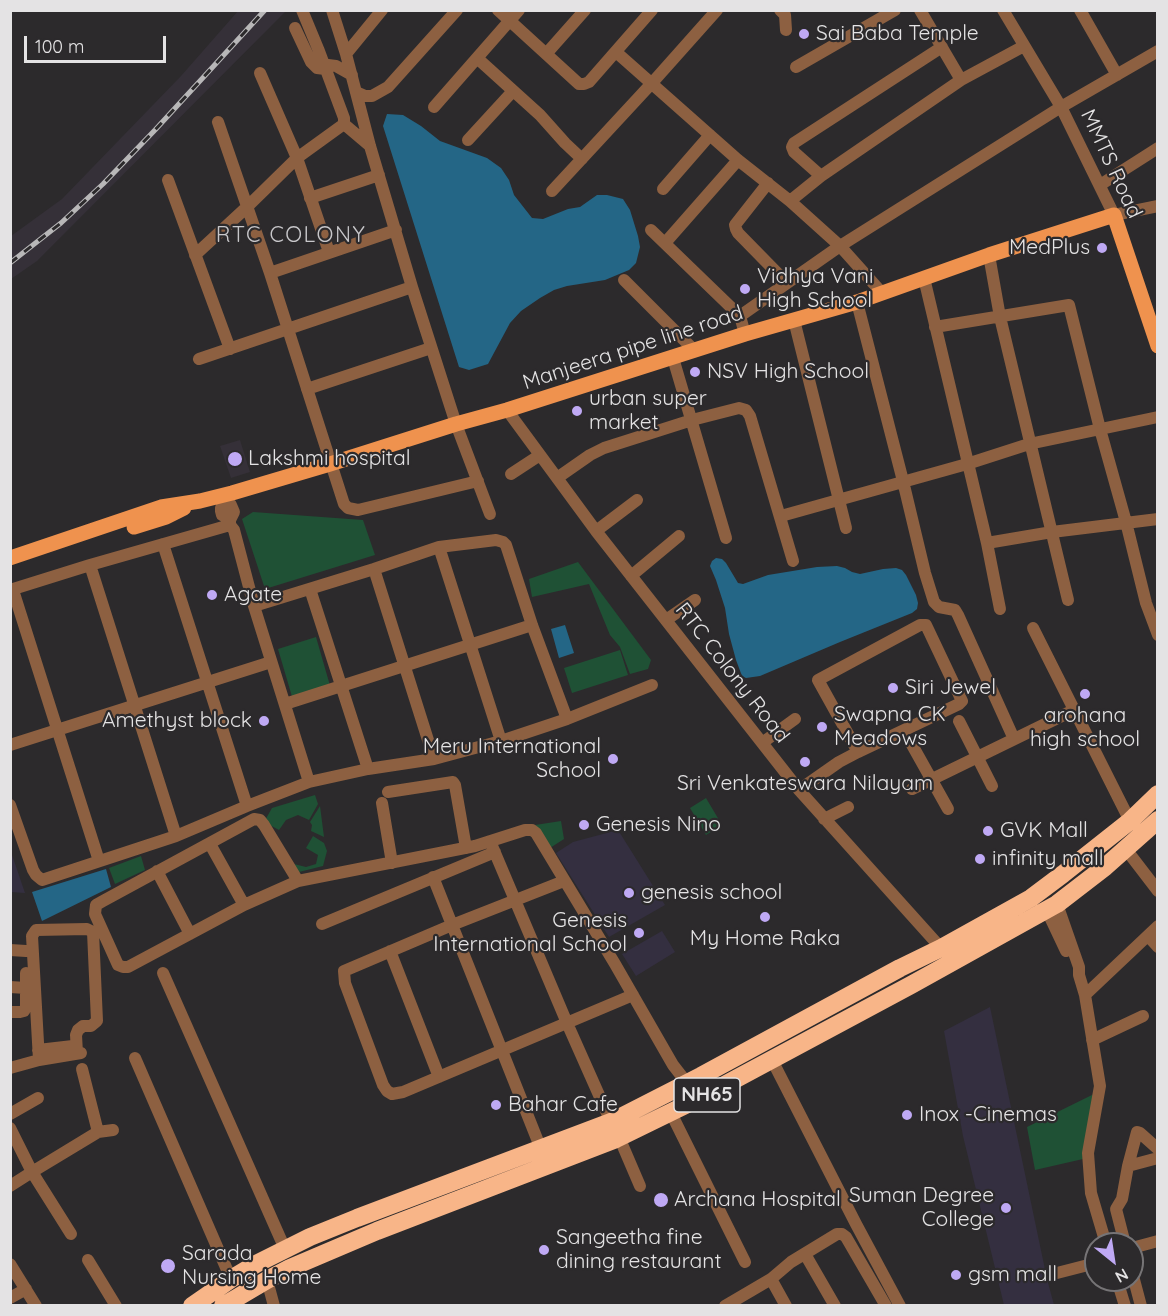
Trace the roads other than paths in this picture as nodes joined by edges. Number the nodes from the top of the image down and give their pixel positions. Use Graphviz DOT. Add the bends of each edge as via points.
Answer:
graph roads {
  1 [pos="302,10"];
  2 [pos="332,10"];
  3 [pos="382,10"];
  4 [pos="457,10"];
  5 [pos="498,10"];
  6 [pos="519,10"];
  7 [pos="585,10"];
  8 [pos="651,10"];
  9 [pos="717,10"];
  10 [pos="895,10"];
  11 [pos="920,10"];
  12 [pos="1003,10"];
  13 [pos="1083,11"];
  14 [pos="785,12"];
  15 [pos="876,15"];
  16 [pos="510,21"];
  17 [pos="295,28"];
  18 [pos="786,30"];
  19 [pos="1024,46"];
  20 [pos="942,47"];
  21 [pos="1158,51"];
  22 [pos="616,52"];
  23 [pos="346,54"];
  24 [pos="546,54"];
  25 [pos="477,58"];
  26 [pos="796,67"];
  27 [pos="325,69"];
  28 [pos="260,73"];
  29 [pos="352,75"];
  30 [pos="1117,75"];
  31 [pos="961,80"];
  32 [pos="652,84"];
  33 [pos="513,91"];
  34 [pos="356,92"];
  35 [pos="435,107"];
  36 [pos="1061,107"];
  37 [pos="218,122"];
  38 [pos="344,124"];
  39 [pos="710,135"];
  40 [pos="468,140"];
  41 [pos="370,146"];
  42 [pos="1158,148"];
  43 [pos="297,158"];
  44 [pos="582,159"];
  45 [pos="738,160"];
  46 [pos="379,175"];
  47 [pos="820,176"];
  48 [pos="168,180"];
  49 [pos="768,183"];
  50 [pos="1100,185"];
  51 [pos="663,189"];
  52 [pos="552,191"];
  53 [pos="310,198"];
  54 [pos="790,201"];
  55 [pos="1158,206"];
  56 [pos="247,207"];
  57 [pos="1114,215"];
  58 [pos="396,230"];
  59 [pos="651,230"];
  60 [pos="664,243"];
  61 [pos="840,246"];
  62 [pos="329,252"];
  63 [pos="195,255"];
  64 [pos="989,255"];
  65 [pos="270,273"];
  66 [pos="924,278"];
  67 [pos="624,279"];
  68 [pos="787,283"];
  69 [pos="412,288"];
  70 [pos="882,293"];
  71 [pos="856,302"];
  72 [pos="740,316"];
  73 [pos="1000,316"];
  74 [pos="794,320"];
  75 [pos="935,327"];
  76 [pos="287,329"];
  77 [pos="745,334"];
  78 [pos="1158,346"];
  79 [pos="432,348"];
  80 [pos="230,349"];
  81 [pos="695,351"];
  82 [pos="673,358"];
  83 [pos="199,359"];
  84 [pos="307,389"];
  85 [pos="507,410"];
  86 [pos="1158,417"];
  87 [pos="692,420"];
  88 [pos="456,424"];
  89 [pos="1100,429"];
  90 [pos="1029,444"];
  91 [pos="540,455"];
  92 [pos="330,464"];
  93 [pos="967,464"];
  94 [pos="511,474"];
  95 [pos="557,478"];
  96 [pos="478,481"];
  97 [pos="903,481"];
  98 [pos="224,498"];
  99 [pos="638,500"];
  100 [pos="839,500"];
  101 [pos="200,501"];
  102 [pos="490,514"];
  103 [pos="781,516"];
  104 [pos="1158,519"];
  105 [pos="1126,522"];
  106 [pos="230,523"];
  107 [pos="846,528"];
  108 [pos="596,531"];
  109 [pos="1052,532"];
  110 [pos="679,536"];
  111 [pos="726,538"];
  112 [pos="987,543"];
  113 [pos="163,544"];
  114 [pos="439,547"];
  115 [pos="10,558"];
  116 [pos="793,561"];
  117 [pos="90,565"];
  118 [pos="10,566"];
  119 [pos="374,569"];
  120 [pos="631,576"];
  121 [pos="310,589"];
  122 [pos="12,590"];
  123 [pos="695,600"];
  124 [pos="1068,600"];
  125 [pos="254,606"];
  126 [pos="1000,609"];
  127 [pos="666,620"];
  128 [pos="532,625"];
  129 [pos="1033,628"];
  130 [pos="1158,634"];
  131 [pos="470,645"];
  132 [pos="271,662"];
  133 [pos="405,666"];
  134 [pos="207,682"];
  135 [pos="652,685"];
  136 [pos="341,686"];
  137 [pos="285,704"];
  138 [pos="134,706"];
  139 [pos="1074,710"];
  140 [pos="567,719"];
  141 [pos="795,719"];
  142 [pos="959,721"];
  143 [pos="58,730"];
  144 [pos="1014,739"];
  145 [pos="501,741"];
  146 [pos="762,743"];
  147 [pos="911,743"];
  148 [pos="10,745"];
  149 [pos="858,752"];
  150 [pos="977,757"];
  151 [pos="434,759"];
  152 [pos="368,769"];
  153 [pos="932,780"];
  154 [pos="309,782"];
  155 [pos="992,786"];
  156 [pos="912,789"];
  157 [pos="799,790"];
  158 [pos="1154,798"];
  159 [pos="10,805"];
  160 [pos="247,806"];
  161 [pos="848,807"];
  162 [pos="948,809"];
  163 [pos="824,819"];
  164 [pos="1157,820"];
  165 [pos="1130,821"];
  166 [pos="176,836"];
  167 [pos="210,844"];
  168 [pos="493,846"];
  169 [pos="466,848"];
  170 [pos="1125,848"];
  171 [pos="99,861"];
  172 [pos="392,863"];
  173 [pos="157,871"];
  174 [pos="433,877"];
  175 [pos="298,881"];
  176 [pos="564,881"];
  177 [pos="1158,891"];
  178 [pos="514,900"];
  179 [pos="244,905"];
  180 [pos="1051,907"];
  181 [pos="322,924"];
  182 [pos="452,925"];
  183 [pos="1158,926"];
  184 [pos="26,927"];
  185 [pos="190,934"];
  186 [pos="1148,936"];
  187 [pos="1158,947"];
  188 [pos="941,948"];
  189 [pos="10,950"];
  190 [pos="26,951"];
  191 [pos="390,951"];
  192 [pos="163,973"];
  193 [pos="10,987"];
  194 [pos="26,988"];
  195 [pos="633,995"];
  196 [pos="1085,995"];
  197 [pos="10,1012"];
  198 [pos="1143,1016"];
  199 [pos="567,1023"];
  200 [pos="1092,1040"];
  201 [pos="501,1051"];
  202 [pos="38,1055"];
  203 [pos="135,1058"];
  204 [pos="772,1060"];
  205 [pos="10,1068"];
  206 [pos="82,1069"];
  207 [pos="439,1077"];
  208 [pos="687,1083"];
  209 [pos="38,1098"];
  210 [pos="671,1113"];
  211 [pos="10,1114"];
  212 [pos="10,1128"];
  213 [pos="113,1130"];
  214 [pos="615,1130"];
  215 [pos="98,1132"];
  216 [pos="541,1149"];
  217 [pos="1158,1149"];
  218 [pos="1158,1158"];
  219 [pos="1128,1166"];
  220 [pos="32,1172"];
  221 [pos="10,1186"];
  222 [pos="640,1186"];
  223 [pos="392,1205"];
  224 [pos="407,1220"];
  225 [pos="390,1226"];
  226 [pos="1102,1232"];
  227 [pos="1122,1232"];
  228 [pos="71,1234"];
  229 [pos="285,1249"];
  230 [pos="805,1254"];
  231 [pos="87,1260"];
  232 [pos="745,1262"];
  233 [pos="10,1264"];
  234 [pos="1084,1266"];
  235 [pos="1053,1274"];
  236 [pos="231,1279"];
  237 [pos="771,1279"];
  238 [pos="267,1280"];
  239 [pos="26,1289"];
  240 [pos="10,1298"];
  241 [pos="732,1304"];
  242 [pos="36,1305"];
  243 [pos="116,1305"];
  244 [pos="192,1305"];
  245 [pos="223,1305"];
  246 [pos="274,1305"];
  247 [pos="786,1305"];
  248 [pos="835,1305"];
  249 [pos="886,1305"];
  250 [pos="900,1305"];
  1 -- 27 [label="street"];
  2 -- 23 [label="street"];
  3 -- 23 [label="street"];
  4 -- 34 [label="street" via="388,87 372,96"];
  5 -- 16 [label="street"];
  6 -- 16 [label="street"];
  7 -- 24 [label="street"];
  8 -- 22 [label="street"];
  9 -- 32 [label="street"];
  10 -- 15 [label="street"];
  11 -- 20 [label="street"];
  12 -- 19 [label="street, MMTS Road"];
  13 -- 30 [label="street"];
  14 -- 18 [label="street"];
  15 -- 26 [label="street"];
  16 -- 24 [label="street"];
  16 -- 25 [label="street"];
  17 -- 27 [label="street" via="311,62"];
  19 -- 31 [label="street"];
  19 -- 36 [label="street, MMTS Road"];
  20 -- 31 [label="street"];
  20 -- 47 [label="street" via="794,143 794,152"];
  21 -- 30 [label="street"];
  22 -- 24 [label="street" via="584,84 579,84"];
  22 -- 32 [label="street"];
  23 -- 29 [label="street"];
  25 -- 33 [label="street"];
  25 -- 35 [label="street"];
  27 -- 29 [label="street" via="328,65 336,66"];
  27 -- 38 [label="street"];
  28 -- 43 [label="street"];
  29 -- 34 [label="street"];
  30 -- 36 [label="street"];
  31 -- 47 [label="street"];
  32 -- 39 [label="street"];
  32 -- 44 [label="street"];
  33 -- 40 [label="street"];
  33 -- 44 [label="street"];
  34 -- 41 [label="street"];
  36 -- 50 [label="street, MMTS Road"];
  36 -- 61 [label="street"];
  37 -- 56 [label="street"];
  38 -- 41 [label="street"];
  38 -- 43 [label="street"];
  39 -- 45 [label="street"];
  39 -- 51 [label="street"];
  41 -- 46 [label="street"];
  42 -- 50 [label="street"];
  43 -- 53 [label="street"];
  43 -- 56 [label="street"];
  44 -- 52 [label="street"];
  45 -- 49 [label="street"];
  45 -- 60 [label="street"];
  46 -- 53 [label="street"];
  46 -- 58 [label="street"];
  47 -- 54 [label="street"];
  48 -- 63 [label="street"];
  49 -- 54 [label="street"];
  49 -- 68 [label="street" via="735,225 738,233"];
  50 -- 57 [label="street, MMTS Road"];
  53 -- 62 [label="street"];
  54 -- 61 [label="street"];
  55 -- 57 [label="street"];
  56 -- 63 [label="street"];
  56 -- 65 [label="street"];
  57 -- 64 [label="main road, Manjeera pipe line road"];
  57 -- 78 [label="main road, MMTS Road"];
  58 -- 62 [label="street"];
  58 -- 69 [label="street"];
  59 -- 60 [label="street"];
  60 -- 72 [label="street"];
  61 -- 68 [label="street"];
  61 -- 70 [label="street"];
  62 -- 65 [label="street"];
  63 -- 80 [label="street"];
  64 -- 66 [label="main road, Manjeera pipe line road"];
  64 -- 73 [label="street"];
  65 -- 76 [label="street"];
  66 -- 70 [label="main road, Manjeera pipe line road"];
  66 -- 75 [label="street"];
  67 -- 81 [label="street"];
  68 -- 72 [label="street"];
  69 -- 76 [label="street"];
  69 -- 79 [label="street"];
  70 -- 71 [label="main road, Manjeera pipe line road"];
  71 -- 74 [label="main road, Manjeera pipe line road"];
  71 -- 97 [label="street"];
  72 -- 77 [label="street"];
  73 -- 75 [label="street"];
  73 -- 89 [label="street" via="1069,306"];
  73 -- 90 [label="street"];
  74 -- 77 [label="main road, Manjeera pipe line road"];
  74 -- 100 [label="street"];
  75 -- 93 [label="street"];
  76 -- 80 [label="street"];
  76 -- 84 [label="street"];
  77 -- 81 [label="main road, Manjeera pipe line road"];
  79 -- 84 [label="street"];
  79 -- 88 [label="street"];
  80 -- 83 [label="street"];
  81 -- 82 [label="main road, Manjeera pipe line road"];
  82 -- 85 [label="main road, Manjeera pipe line road"];
  82 -- 87 [label="street"];
  84 -- 92 [label="street"];
  85 -- 88 [label="main road, Manjeera pipe line road"];
  85 -- 91 [label="street, RTC Colony Road"];
  86 -- 89 [label="street"];
  87 -- 95 [label="street" via="604,448"];
  87 -- 103 [label="street" via="739,408 746,410"];
  87 -- 111 [label="street"];
  88 -- 92 [label="main road, Manjeera pipe line road"];
  88 -- 96 [label="street"];
  89 -- 90 [label="street"];
  89 -- 105 [label="street"];
  90 -- 93 [label="street"];
  90 -- 109 [label="street"];
  91 -- 94 [label="street"];
  91 -- 95 [label="street, RTC Colony Road"];
  92 -- 96 [label="street" via="344,504 358,510"];
  92 -- 98 [label="main road, Manjeera pipe line road"];
  93 -- 97 [label="street"];
  93 -- 112 [label="street"];
  95 -- 108 [label="street, RTC Colony Road"];
  96 -- 102 [label="street"];
  97 -- 100 [label="street"];
  97 -- 144 [label="street" via="934,602 958,615"];
  98 -- 101 [label="main road, Manjeera pipe line road"];
  98 -- 106 [label="street" via="234,512"];
  99 -- 108 [label="street"];
  100 -- 103 [label="street"];
  100 -- 107 [label="street"];
  101 -- 115 [label="main road" via="161,507"];
  101 -- 118 [label="main road" via="166,517"];
  103 -- 116 [label="street"];
  104 -- 105 [label="street"];
  105 -- 109 [label="street"];
  105 -- 130 [label="street" via="1146,603"];
  106 -- 113 [label="street"];
  106 -- 125 [label="street"];
  108 -- 120 [label="street, RTC Colony Road"];
  109 -- 112 [label="street"];
  109 -- 124 [label="street"];
  110 -- 120 [label="street"];
  112 -- 126 [label="street"];
  113 -- 117 [label="street"];
  113 -- 134 [label="street"];
  114 -- 119 [label="street"];
  114 -- 128 [label="street" via="503,542"];
  114 -- 131 [label="street"];
  117 -- 122 [label="street"];
  117 -- 138 [label="street"];
  119 -- 121 [label="street"];
  119 -- 133 [label="street"];
  120 -- 127 [label="street, RTC Colony Road"];
  121 -- 125 [label="street"];
  121 -- 136 [label="street"];
  122 -- 143 [label="street"];
  123 -- 127 [label="street"];
  125 -- 132 [label="street"];
  127 -- 146 [label="street, RTC Colony Road"];
  128 -- 131 [label="street"];
  128 -- 140 [label="street"];
  129 -- 139 [label="street"];
  131 -- 133 [label="street"];
  131 -- 145 [label="street"];
  132 -- 134 [label="street"];
  132 -- 137 [label="street"];
  133 -- 136 [label="street"];
  133 -- 151 [label="street"];
  134 -- 138 [label="street"];
  134 -- 160 [label="street"];
  135 -- 140 [label="street"];
  136 -- 137 [label="street"];
  136 -- 152 [label="street"];
  137 -- 154 [label="street"];
  138 -- 143 [label="street"];
  138 -- 166 [label="street"];
  139 -- 144 [label="street"];
  139 -- 165 [label="street"];
  140 -- 145 [label="street"];
  141 -- 146 [label="street"];
  142 -- 150 [label="street"];
  143 -- 148 [label="street"];
  143 -- 171 [label="street"];
  144 -- 150 [label="street"];
  145 -- 151 [label="street"];
  146 -- 157 [label="street, RTC Colony Road"];
  147 -- 153 [label="street"];
  149 -- 149 [label="street" via="962,700 926,625 818,680"];
  149 -- 157 [label="street"];
  150 -- 153 [label="street"];
  150 -- 155 [label="street"];
  151 -- 152 [label="street"];
  152 -- 154 [label="street"];
  153 -- 156 [label="street"];
  153 -- 162 [label="street"];
  154 -- 160 [label="street"];
  157 -- 163 [label="street, RTC Colony Road"];
  158 -- 164 [label="highway"];
  158 -- 165 [label="highway, NH65"];
  159 -- 171 [label="street" via="33,870 42,880"];
  160 -- 166 [label="street"];
  161 -- 163 [label="street"];
  163 -- 188 [label="street, RTC Colony Road"];
  164 -- 170 [label="highway, NH65"];
  165 -- 188 [label="highway, NH65" via="1031,898"];
  166 -- 171 [label="street"];
  167 -- 173 [label="street"];
  167 -- 175 [label="street" via="254,819 260,820"];
  167 -- 179 [label="street"];
  168 -- 169 [label="street"];
  168 -- 174 [label="street"];
  168 -- 176 [label="street" via="532,830"];
  168 -- 178 [label="street"];
  169 -- 172 [label="street"];
  169 -- 172 [label="street" via="453,782 385,797"];
  170 -- 177 [label="street"];
  170 -- 180 [label="highway, NH65"];
  172 -- 175 [label="street"];
  173 -- 185 [label="street"];
  173 -- 185 [label="street" via="96,905 95,914 118,965 128,967"];
  174 -- 181 [label="street"];
  174 -- 182 [label="street"];
  175 -- 179 [label="street"];
  176 -- 178 [label="street"];
  176 -- 195 [label="street"];
  178 -- 182 [label="street"];
  178 -- 199 [label="street"];
  179 -- 185 [label="street"];
  180 -- 196 [label="street" via="1079,967"];
  180 -- 204 [label="highway, NH65"];
  182 -- 191 [label="street"];
  182 -- 201 [label="street"];
  183 -- 186 [label="street"];
  184 -- 190 [label="street"];
  186 -- 187 [label="street"];
  186 -- 196 [label="street"];
  188 -- 208 [label="highway, NH65"];
  189 -- 190 [label="street"];
  190 -- 194 [label="street"];
  191 -- 207 [label="street"];
  191 -- 207 [label="street" via="344,971 383,1085 392,1094"];
  192 -- 229 [label="street"];
  193 -- 194 [label="street"];
  194 -- 197 [label="street" via="24,1011"];
  195 -- 199 [label="street"];
  195 -- 208 [label="street"];
  196 -- 200 [label="street"];
  198 -- 200 [label="street"];
  199 -- 201 [label="street"];
  199 -- 214 [label="street"];
  200 -- 226 [label="street" via="1100,1086 1088,1154 1091,1193"];
  201 -- 207 [label="street"];
  201 -- 216 [label="street"];
  202 -- 202 [label="street" via="78,1051 78,1030 97,1021 93,932 87,928 36,930 32,936"];
  202 -- 205 [label="street"];
  203 -- 236 [label="street"];
  204 -- 210 [label="highway, NH65"];
  204 -- 250 [label="street"];
  206 -- 215 [label="street"];
  208 -- 214 [label="highway, NH65"];
  209 -- 211 [label="street"];
  210 -- 214 [label="highway, NH65"];
  210 -- 232 [label="street"];
  212 -- 220 [label="street"];
  213 -- 215 [label="street"];
  214 -- 216 [label="highway, NH65"];
  214 -- 222 [label="street"];
  214 -- 224 [label="highway, NH65"];
  215 -- 220 [label="street"];
  216 -- 223 [label="highway, NH65"];
  217 -- 219 [label="street" via="1137,1132"];
  218 -- 219 [label="street"];
  219 -- 227 [label="street" via="1122,1199 1116,1209"];
  220 -- 221 [label="street"];
  220 -- 228 [label="street"];
  223 -- 224 [label="highway"];
  223 -- 225 [label="highway"];
  223 -- 229 [label="highway, NH65"];
  224 -- 225 [label="highway, NH65"];
  225 -- 238 [label="highway, NH65"];
  229 -- 236 [label="highway, NH65"];
  230 -- 237 [label="street"];
  230 -- 248 [label="street"];
  230 -- 249 [label="street" via="842,1234"];
  231 -- 243 [label="street"];
  233 -- 239 [label="street"];
  234 -- 235 [label="street"];
  236 -- 244 [label="highway, NH65"];
  237 -- 241 [label="street"];
  237 -- 247 [label="street"];
  238 -- 245 [label="highway, NH65"];
  238 -- 246 [label="street"];
  239 -- 240 [label="street"];
  239 -- 242 [label="street"];
}
